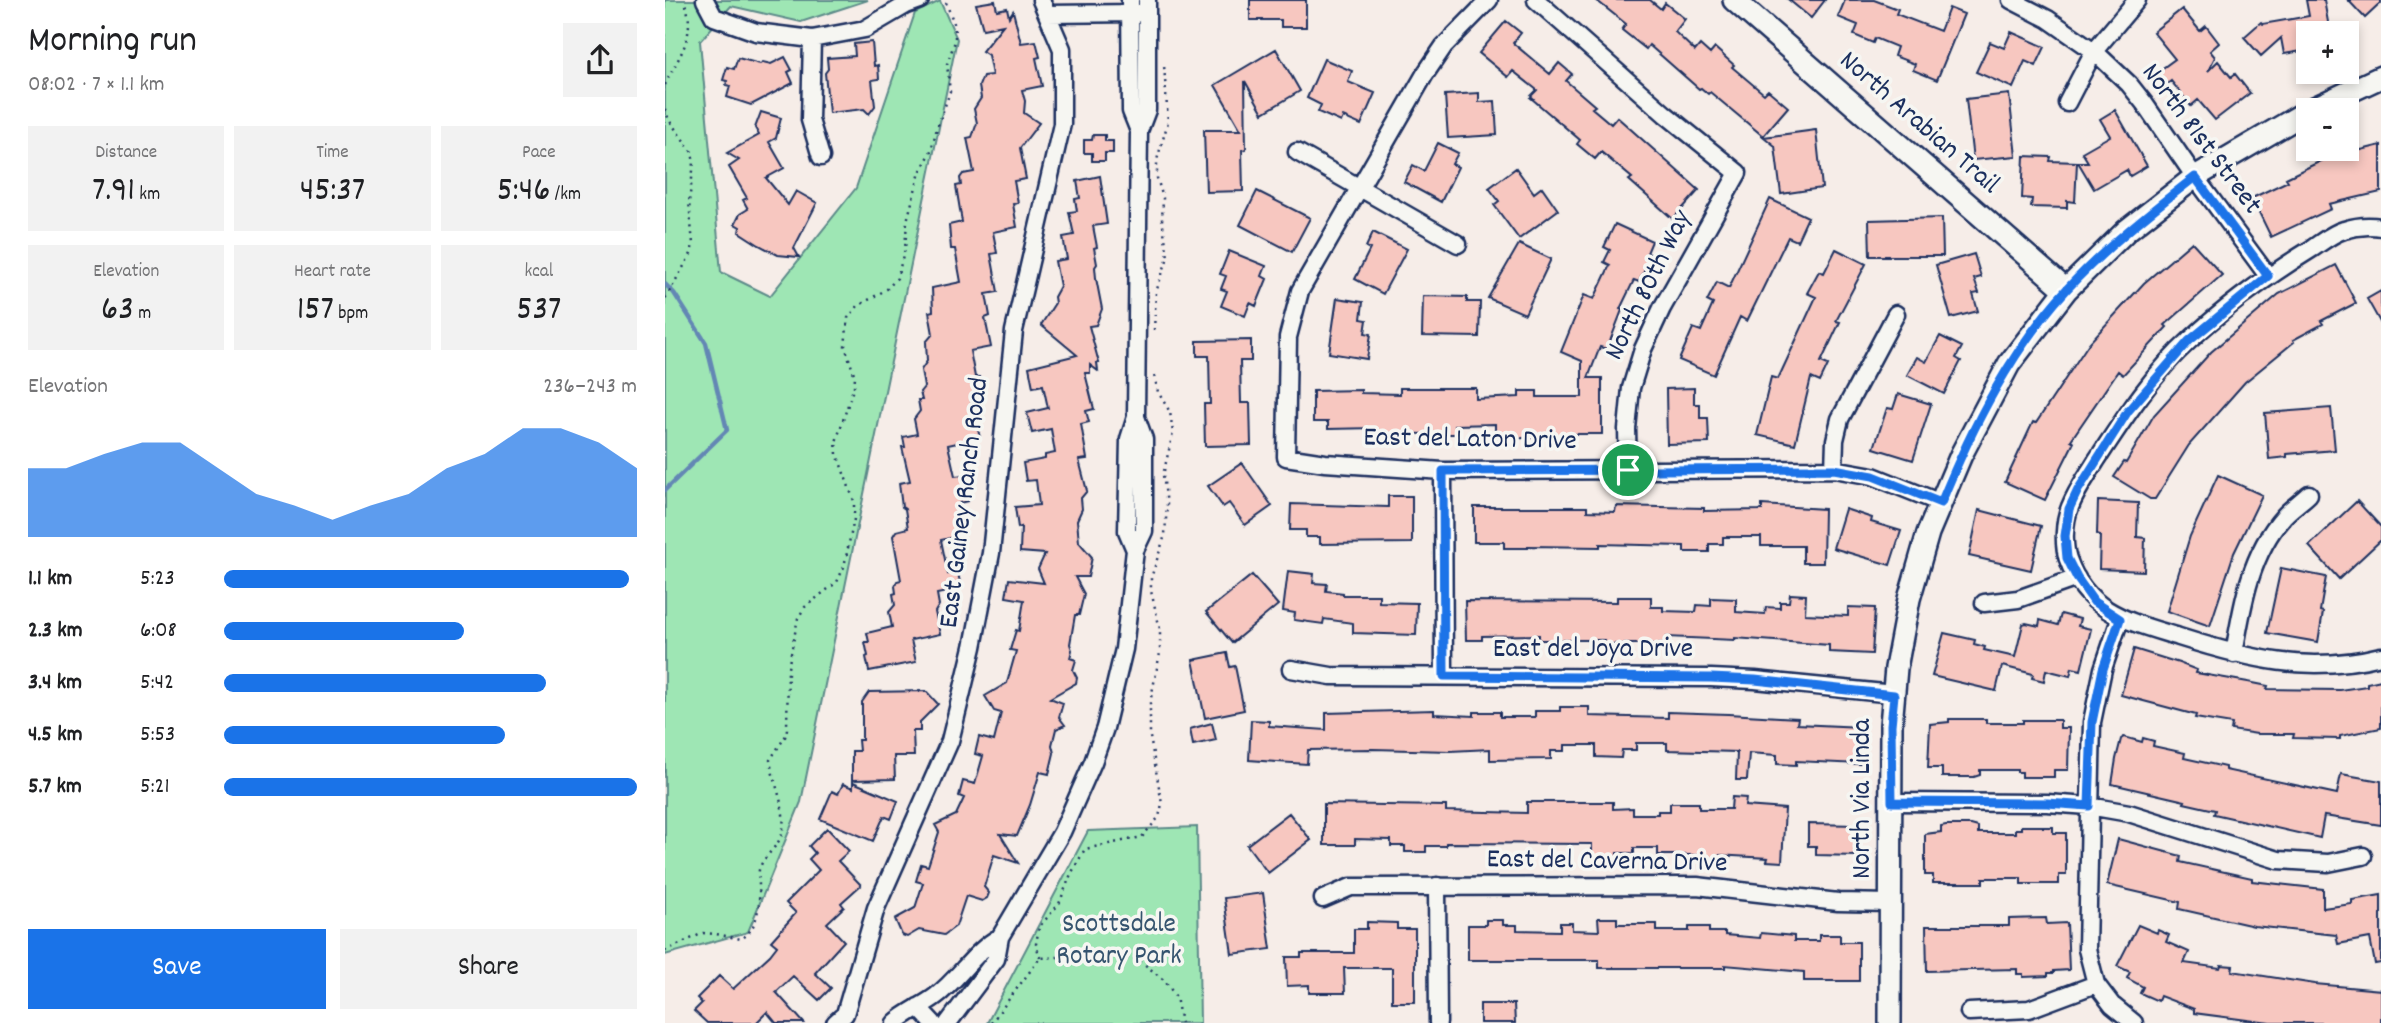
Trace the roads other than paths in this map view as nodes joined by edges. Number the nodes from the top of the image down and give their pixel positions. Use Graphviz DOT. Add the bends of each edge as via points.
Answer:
graph roads {
  1 [pos="705,0"];
  2 [pos="920,0"];
  3 [pos="1489,0"];
  4 [pos="1537,0"];
  5 [pos="1734,0"];
  6 [pos="2011,0"];
  7 [pos="2137,0"];
  8 [pos="1130,6"];
  9 [pos="1147,6"];
  10 [pos="1044,7"];
  11 [pos="812,39"];
  12 [pos="2095,51"];
  13 [pos="2381,77"];
  14 [pos="2337,98"];
  15 [pos="2067,103"];
  16 [pos="2296,119"];
  17 [pos="1139,131"];
  18 [pos="1297,152"];
  19 [pos="821,157"];
  20 [pos="2195,177"];
  21 [pos="1359,189"];
  22 [pos="2381,227"];
  23 [pos="1458,244"];
  24 [pos="2268,276"];
  25 [pos="2066,290"];
  26 [pos="1896,314"];
  27 [pos="1834,469"];
  28 [pos="1628,470"];
  29 [pos="1443,471"];
  30 [pos="2309,495"];
  31 [pos="1941,503"];
  32 [pos="2077,578"];
  33 [pos="1984,603"];
  34 [pos="2120,619"];
  35 [pos="2234,654"];
  36 [pos="2381,656"];
  37 [pos="1291,669"];
  38 [pos="1444,676"];
  39 [pos="1894,695"];
  40 [pos="1892,802"];
  41 [pos="2089,806"];
  42 [pos="2363,856"];
  43 [pos="1437,887"];
  44 [pos="1323,899"];
  45 [pos="1892,903"];
  46 [pos="1000,937"];
  47 [pos="2097,984"];
  48 [pos="918,1007"];
  49 [pos="1969,1012"];
  50 [pos="835,1023"];
  51 [pos="895,1023"];
  52 [pos="933,1023"];
  53 [pos="948,1023"];
  54 [pos="1438,1023"];
  55 [pos="1890,1023"];
  56 [pos="2134,1023"];
  1 -- 11 [label="street" via="714,17 735,25"];
  2 -- 11 [label="street" via="865,29"];
  3 -- 21 [label="street" via="1444,46"];
  4 -- 28 [label="street, North 80th Way" via="1738,173 1643,349 1631,388"];
  5 -- 25 [label="street, North Arabian Trail"];
  6 -- 12 [label="street, North 81st Street"];
  7 -- 12 [label="street"];
  8 -- 9 [label="street, East Gainey Ranch Road"];
  8 -- 10 [label="street, East Gainey Ranch Road"];
  8 -- 17 [label="street, East Gainey Ranch Road" via="1131,111"];
  9 -- 17 [label="street, East Gainey Ranch Road" via="1147,110"];
  10 -- 50 [label="street, East Gainey Ranch Road" via="1062,50 1062,124 1014,331 991,554 973,647 950,741 876,908 845,1014"];
  11 -- 19 [label="street" via="810,120"];
  12 -- 15 [label="street"];
  12 -- 20 [label="street, North 81st Street" via="2144,103"];
  13 -- 14 [label="street, North Via Linda"];
  16 -- 20 [label="street, North Via Linda"];
  17 -- 46 [label="street, East Gainey Ranch Road" via="1136,417 1144,439 1144,531 1135,550 1124,649 1093,762 1062,832"];
  18 -- 21 [label="street"];
  20 -- 24 [label="street, North 81st Street"];
  20 -- 25 [label="street, North Via Linda" via="2126,231"];
  21 -- 23 [label="street"];
  21 -- 29 [label="street, East del Laton Drive" via="1300,291 1293,312 1288,337 1286,457"];
  22 -- 24 [label="street" via="2343,230"];
  24 -- 32 [label="street" via="2189,341 2128,411 2078,490 2065,536 2067,558"];
  25 -- 31 [label="street, North Via Linda" via="2009,364"];
  26 -- 27 [label="street" via="1840,419"];
  27 -- 28 [label="street, East del Laton Drive"];
  27 -- 31 [label="street, East del Laton Drive" via="1873,476"];
  28 -- 29 [label="street, East del Laton Drive"];
  29 -- 38 [label="street"];
  30 -- 35 [label="street" via="2284,516 2261,548 2243,601"];
  31 -- 39 [label="street, North Via Linda" via="1909,599"];
  32 -- 33 [label="street" via="2018,599"];
  32 -- 34 [label="street" via="2094,602"];
  34 -- 35 [label="street"];
  34 -- 41 [label="street" via="2092,722"];
  35 -- 36 [label="street" via="2310,664 2344,664"];
  37 -- 38 [label="street, East del Joya Drive" via="1331,676"];
  38 -- 39 [label="street, East del Joya Drive" via="1711,678"];
  39 -- 40 [label="street, North Via Linda"];
  40 -- 41 [label="street"];
  40 -- 45 [label="street, North Via Linda"];
  41 -- 42 [label="street" via="2153,820 2278,860 2328,863"];
  41 -- 47 [label="street" via="2087,948"];
  43 -- 44 [label="street, East del Caverna Drive" via="1351,887"];
  43 -- 45 [label="street, East del Caverna Drive" via="1697,887"];
  43 -- 54 [label="street"];
  45 -- 55 [label="street, North Via Linda"];
  46 -- 48 [label="street, East Gainey Ranch Road" via="984,946 936,996"];
  46 -- 53 [label="street, East Gainey Ranch Road" via="996,960"];
  47 -- 49 [label="street" via="2029,1009"];
  47 -- 56 [label="street" via="2112,1005"];
  48 -- 51 [label="street, East Gainey Ranch Road"];
  48 -- 52 [label="street"];
}
